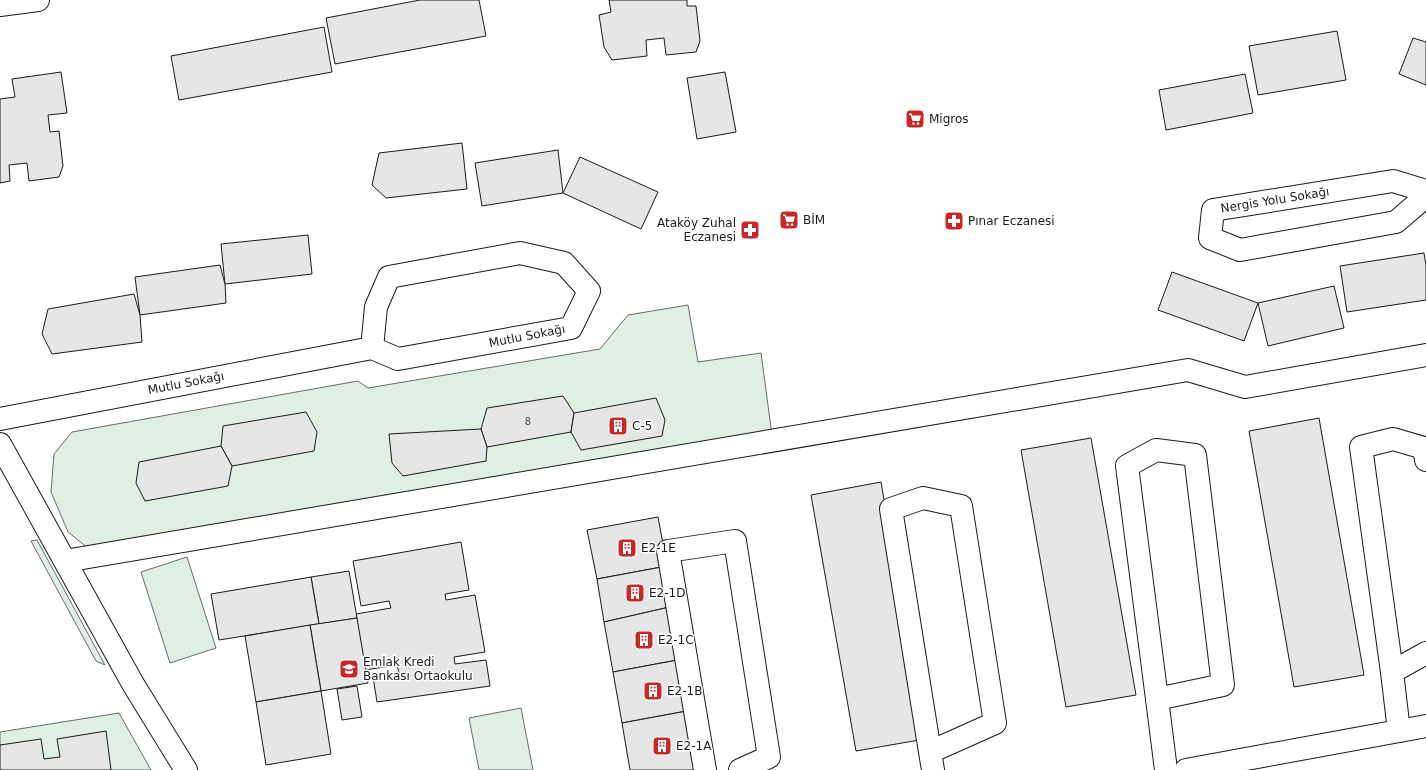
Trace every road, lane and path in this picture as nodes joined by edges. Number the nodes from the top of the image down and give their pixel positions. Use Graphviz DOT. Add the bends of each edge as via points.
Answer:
graph roads {
  1 [pos="38,0"];
  2 [pos="0,5"];
  3 [pos="1426,191"];
  4 [pos="1426,196"];
  5 [pos="372,348"];
  6 [pos="1426,355"];
  7 [pos="0,418"];
  8 [pos="0,444"];
  9 [pos="1426,460"];
  10 [pos="65,561"];
  11 [pos="1426,653"];
  12 [pos="1392,672"];
  13 [pos="1157,699"];
  14 [pos="1426,726"];
  15 [pos="1399,731"];
  16 [pos="931,761"];
  17 [pos="186,770"];
  18 [pos="705,770"];
  19 [pos="740,770"];
  20 [pos="1166,770"];
  21 [pos="1186,770"];
  1 -- 2 [label="street"];
  3 -- 4 [label="street, Nergis Yolu Sokağı" via="1393,181 1213,210 1210,238 1240,250 1396,222"];
  5 -- 5 [label="street, Mutlu Sokağı" via="376,307 389,277 520,253 564,263 589,290 571,328 398,359"];
  5 -- 7 [label="street, Mutlu Sokağı"];
  6 -- 10 [label="street" via="1245,387 1188,370"];
  8 -- 10 [label="street"];
  9 -- 12 [label="street" via="1424,448 1392,439 1361,447"];
  10 -- 17 [label="street" via="133,684"];
  11 -- 12 [label="street"];
  12 -- 15 [label="street"];
  13 -- 13 [label="street" via="1223,685 1195,455 1156,450 1127,466"];
  13 -- 20 [label="street"];
  14 -- 15 [label="street"];
  15 -- 21 [label="street"];
  16 -- 16 [label="street" via="995,723 961,506 923,498 891,508"];
  18 -- 19 [label="street" via="668,551 735,540 769,757"];
}
